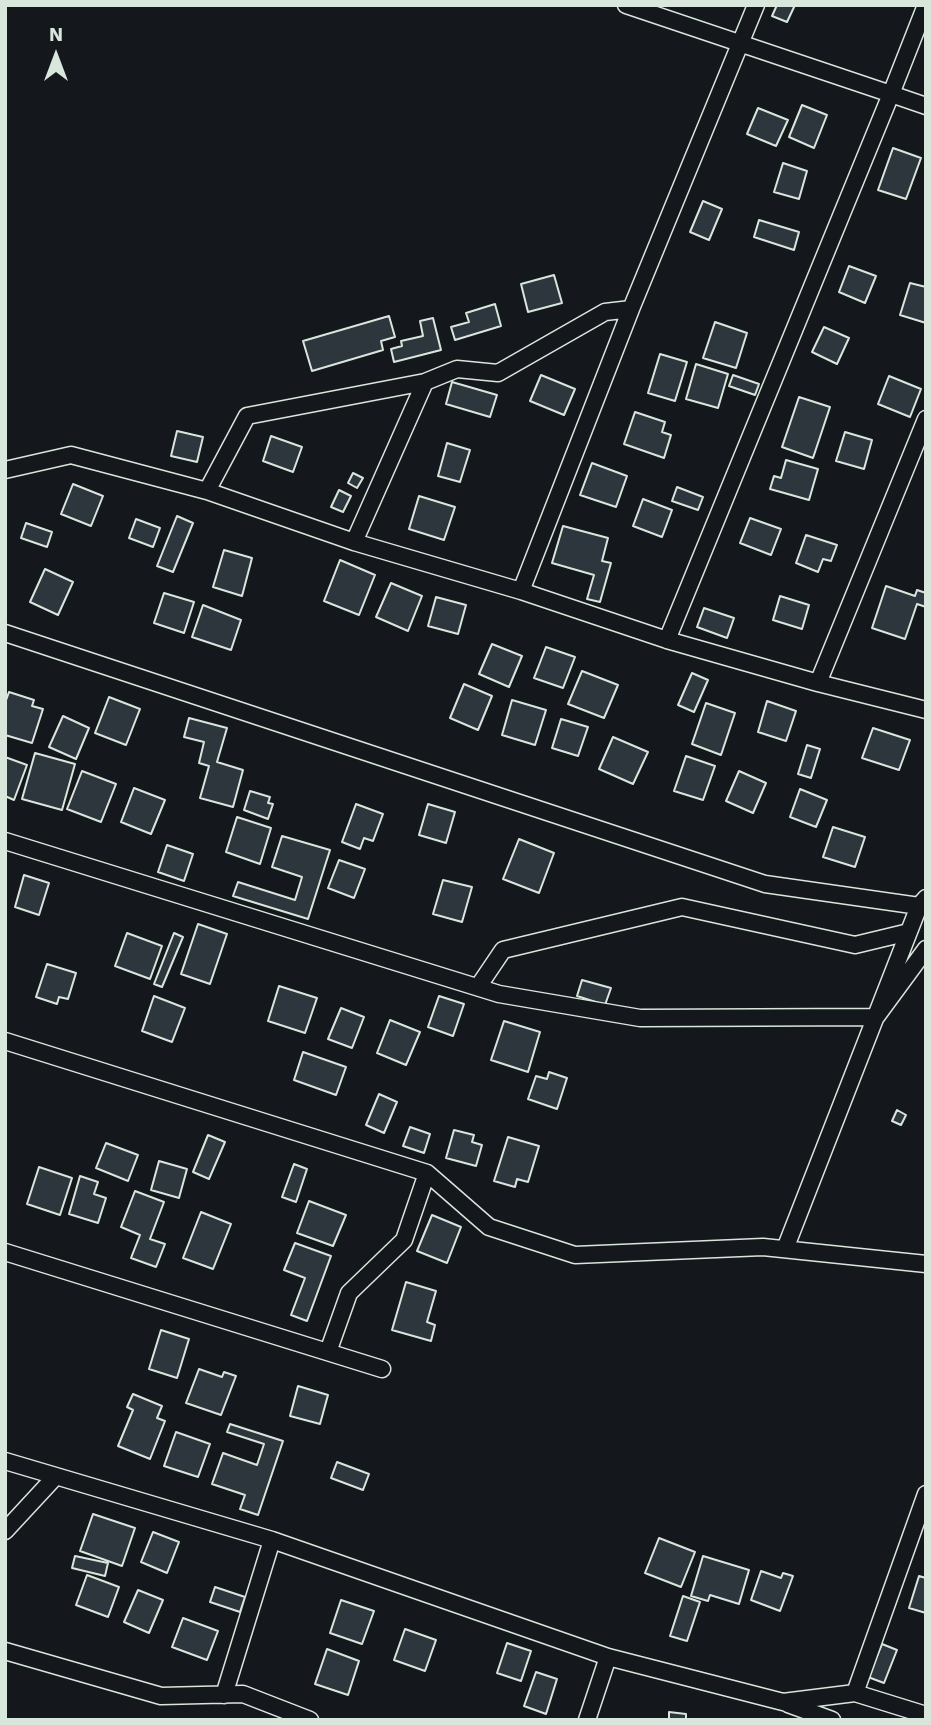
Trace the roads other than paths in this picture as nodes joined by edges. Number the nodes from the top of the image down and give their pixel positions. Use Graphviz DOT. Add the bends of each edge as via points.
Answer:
graph roads {
  1 [pos="626,5"];
  2 [pos="756,5"];
  3 [pos="926,5"];
  4 [pos="741,43"];
  5 [pos="891,94"];
  6 [pos="926,106"];
  7 [pos="631,309"];
  8 [pos="425,383"];
  9 [pos="926,419"];
  10 [pos="5,470"];
  11 [pos="207,491"];
  12 [pos="354,542"];
  13 [pos="521,591"];
  14 [pos="5,633"];
  15 [pos="667,640"];
  16 [pos="818,683"];
  17 [pos="926,710"];
  18 [pos="5,841"];
  19 [pos="923,904"];
  20 [pos="909,932"];
  21 [pos="926,949"];
  22 [pos="478,987"];
  23 [pos="876,1017"];
  24 [pos="5,1041"];
  25 [pos="427,1173"];
  26 [pos="785,1250"];
  27 [pos="5,1252"];
  28 [pos="926,1264"];
  29 [pos="328,1352"];
  30 [pos="382,1369"];
  31 [pos="5,1461"];
  32 [pos="56,1476"];
  33 [pos="926,1494"];
  34 [pos="5,1531"];
  35 [pos="271,1540"];
  36 [pos="5,1651"];
  37 [pos="607,1657"];
  38 [pos="855,1693"];
  39 [pos="224,1695"];
  40 [pos="783,1702"];
  41 [pos="926,1715"];
  42 [pos="310,1720"];
  43 [pos="587,1720"];
  44 [pos="832,1720"];
  1 -- 4 [label="street"];
  2 -- 4 [label="street"];
  3 -- 5 [label="street"];
  4 -- 5 [label="street"];
  4 -- 7 [label="street"];
  5 -- 6 [label="street"];
  5 -- 15 [label="street"];
  7 -- 8 [label="street" via="605,313 498,373 457,369"];
  7 -- 13 [label="street"];
  8 -- 11 [label="street" via="247,416"];
  8 -- 12 [label="street"];
  9 -- 16 [label="street"];
  10 -- 11 [label="street" via="71,455"];
  11 -- 12 [label="street"];
  12 -- 13 [label="street"];
  13 -- 15 [label="street"];
  14 -- 19 [label="street" via="765,884"];
  15 -- 16 [label="street"];
  16 -- 17 [label="street"];
  18 -- 22 [label="street"];
  19 -- 20 [label="street"];
  20 -- 22 [label="street" via="855,945 682,907 503,950"];
  20 -- 23 [label="street"];
  21 -- 23 [label="street"];
  22 -- 23 [label="street" via="640,1018"];
  23 -- 26 [label="street"];
  24 -- 25 [label="street"];
  25 -- 26 [label="street" via="489,1227 575,1255 763,1247"];
  25 -- 29 [label="street" via="404,1240 349,1293"];
  26 -- 28 [label="street"];
  27 -- 29 [label="street"];
  29 -- 30 [label="street"];
  31 -- 32 [label="street"];
  32 -- 34 [label="street"];
  32 -- 35 [label="street"];
  33 -- 38 [label="street"];
  35 -- 37 [label="street"];
  35 -- 39 [label="street"];
  36 -- 39 [label="street" via="161,1696"];
  37 -- 40 [label="street"];
  37 -- 43 [label="street"];
  38 -- 40 [label="street"];
  38 -- 41 [label="street"];
  39 -- 42 [label="street" via="243,1695"];
  40 -- 44 [label="street"];
}
